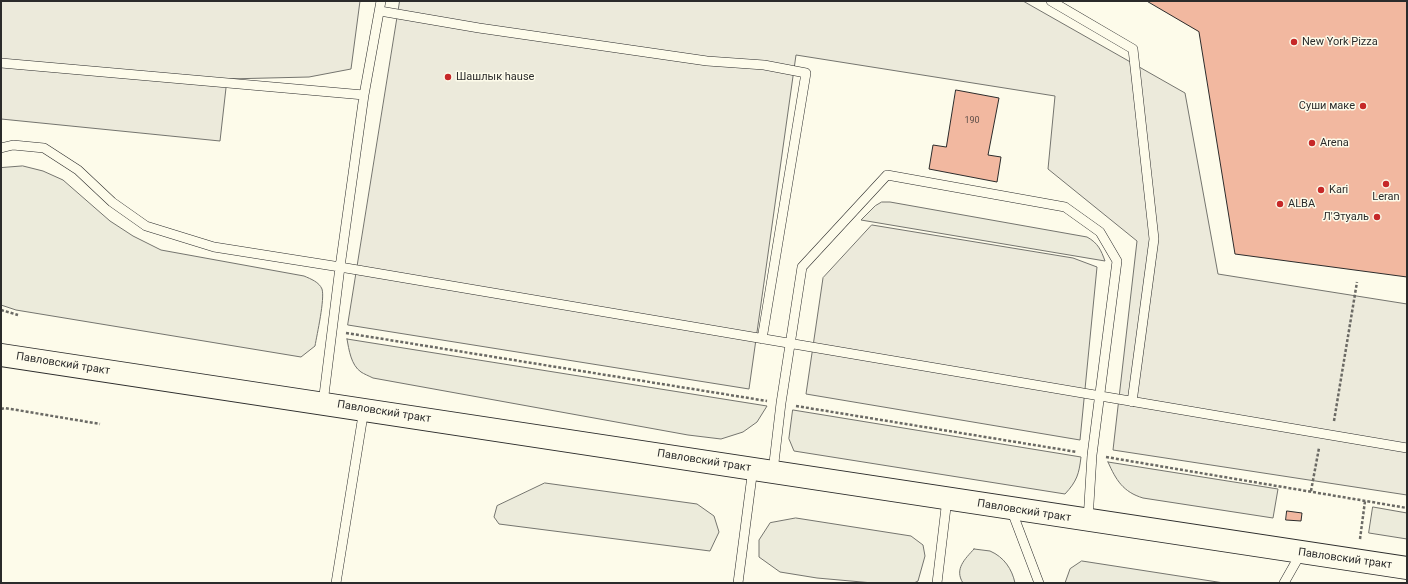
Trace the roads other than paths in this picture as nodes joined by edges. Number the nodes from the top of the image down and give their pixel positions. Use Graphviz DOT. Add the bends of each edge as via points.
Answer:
graph roads {
  1 [pos="381,1"];
  2 [pos="1051,1"];
  3 [pos="380,11"];
  4 [pos="1,63"];
  5 [pos="364,96"];
  6 [pos="1,148"];
  7 [pos="340,267"];
  8 [pos="762,339"];
  9 [pos="791,344"];
  10 [pos="1,355"];
  11 [pos="1100,396"];
  12 [pos="1132,402"];
  13 [pos="323,403"];
  14 [pos="364,409"];
  15 [pos="1407,448"];
  16 [pos="763,470"];
  17 [pos="947,499"];
  18 [pos="1011,509"];
  19 [pos="1088,520"];
  20 [pos="1301,553"];
  21 [pos="1407,568"];
  22 [pos="336,583"];
  23 [pos="738,583"];
  24 [pos="937,583"];
  25 [pos="1039,583"];
  26 [pos="1284,583"];
  1 -- 3 [label="lane"];
  2 -- 12 [label="lane" via="1133,49 1154,239"];
  3 -- 5 [label="lane"];
  3 -- 8 [label="lane" via="479,28 707,61 764,65 806,73"];
  4 -- 5 [label="lane"];
  5 -- 7 [label="lane"];
  6 -- 7 [label="lane" via="13,145 44,148 78,170 112,202 146,226 214,247"];
  7 -- 8 [label="lane"];
  7 -- 13 [label="lane"];
  8 -- 9 [label="lane"];
  9 -- 11 [label="lane"];
  9 -- 11 [label="lane" via="802,267 887,175 1065,207 1100,232 1117,261"];
  9 -- 16 [label="lane" via="781,403"];
  10 -- 13 [label="main road, Павловский тракт"];
  11 -- 12 [label="lane"];
  11 -- 19 [label="lane" via="1092,454"];
  12 -- 15 [label="lane"];
  13 -- 14 [label="main road, Павловский тракт"];
  14 -- 16 [label="main road, Павловский тракт"];
  14 -- 22 [label="lane"];
  16 -- 17 [label="main road, Павловский тракт"];
  16 -- 23 [label="lane"];
  17 -- 18 [label="main road, Павловский тракт"];
  17 -- 24 [label="lane"];
  18 -- 19 [label="main road, Павловский тракт"];
  18 -- 25 [label="lane"];
  19 -- 20 [label="main road, Павловский тракт"];
  20 -- 21 [label="main road, Павловский тракт"];
  20 -- 26 [label="lane"];
}
